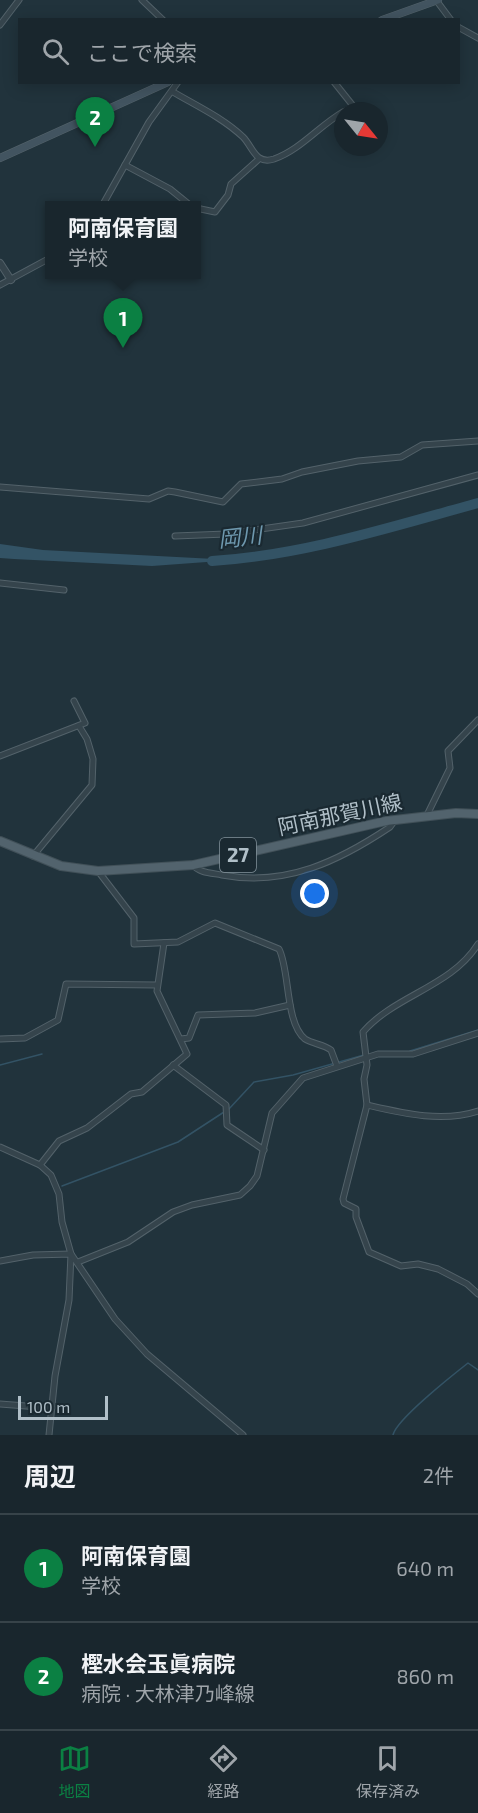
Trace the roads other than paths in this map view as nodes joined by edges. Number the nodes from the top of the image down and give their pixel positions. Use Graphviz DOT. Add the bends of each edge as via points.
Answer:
graph roads {
  1 [pos="19,0"];
  2 [pos="142,0"];
  3 [pos="437,0"];
  4 [pos="161,18"];
  5 [pos="388,18"];
  6 [pos="450,18"];
  7 [pos="0,25"];
  8 [pos="460,28"];
  9 [pos="478,38"];
  10 [pos="164,84"];
  11 [pos="177,84"];
  12 [pos="336,84"];
  13 [pos="173,92"];
  14 [pos="350,102"];
  15 [pos="334,119"];
  16 [pos="0,158"];
  17 [pos="259,159"];
  18 [pos="125,165"];
  19 [pos="105,201"];
  20 [pos="185,201"];
  21 [pos="201,209"];
  22 [pos="45,261"];
  23 [pos="0,263"];
  24 [pos="11,280"];
  25 [pos="0,285"];
  26 [pos="478,441"];
  27 [pos="478,475"];
  28 [pos="0,487"];
  29 [pos="175,536"];
  30 [pos="0,584"];
  31 [pos="64,590"];
  32 [pos="74,701"];
  33 [pos="478,720"];
  34 [pos="79,726"];
  35 [pos="0,756"];
  36 [pos="478,814"];
  37 [pos="427,815"];
  38 [pos="395,820"];
  39 [pos="0,841"];
  40 [pos="33,856"];
  41 [pos="193,864"];
  42 [pos="98,871"];
  43 [pos="164,943"];
  44 [pos="478,944"];
  45 [pos="157,985"];
  46 [pos="290,1005"];
  47 [pos="478,1033"];
  48 [pos="0,1039"];
  49 [pos="181,1039"];
  50 [pos="365,1056"];
  51 [pos="336,1064"];
  52 [pos="173,1065"];
  53 [pos="367,1105"];
  54 [pos="478,1111"];
  55 [pos="0,1147"];
  56 [pos="264,1150"];
  57 [pos="40,1165"];
  58 [pos="70,1254"];
  59 [pos="0,1261"];
  60 [pos="78,1262"];
  61 [pos="478,1294"];
  62 [pos="0,1404"];
  63 [pos="52,1408"];
  64 [pos="49,1435"];
  65 [pos="243,1435"];
  1 -- 7 [label="street"];
  2 -- 4 [label="street"];
  3 -- 5 [label="main road"];
  3 -- 6 [label="street"];
  8 -- 9 [label="street"];
  10 -- 16 [label="main road"];
  11 -- 13 [label="street"];
  12 -- 14 [label="street"];
  13 -- 17 [label="street" via="228,124"];
  13 -- 18 [label="street" via="149,122"];
  15 -- 17 [label="street" via="275,159"];
  17 -- 21 [label="street" via="231,184 215,212"];
  18 -- 19 [label="street"];
  18 -- 20 [label="street"];
  22 -- 24 [label="street"];
  23 -- 24 [label="street"];
  24 -- 25 [label="street"];
  26 -- 28 [label="street" via="422,445 401,457 358,461 282,479 240,484 228,499 219,502 168,491 149,499"];
  27 -- 29 [label="street" via="303,523 226,534"];
  30 -- 31 [label="street"];
  32 -- 34 [label="street" via="86,723"];
  33 -- 37 [label="street" via="448,751 450,768"];
  34 -- 35 [label="street"];
  34 -- 40 [label="street" via="93,759 92,785"];
  36 -- 37 [label="main road, 阿南那賀川線 / 27"];
  37 -- 38 [label="main road, 阿南那賀川線 / 27"];
  38 -- 41 [label="main road, 阿南那賀川線 / 27"];
  38 -- 41 [label="street" via="347,854 285,877 228,876 207,872"];
  39 -- 40 [label="main road, 阿南那賀川線 / 27"];
  40 -- 42 [label="main road, 阿南那賀川線 / 27" via="62,866"];
  41 -- 42 [label="main road, 阿南那賀川線 / 27"];
  42 -- 43 [label="street" via="134,918 134,944"];
  43 -- 45 [label="street"];
  43 -- 46 [label="street" via="185,940 214,923 279,949"];
  44 -- 50 [label="street" via="462,965 364,1029"];
  45 -- 48 [label="street" via="66,984 58,1020 25,1038"];
  45 -- 49 [label="street"];
  46 -- 49 [label="street" via="255,1012 198,1015 189,1038"];
  46 -- 51 [label="street" via="301,1034 331,1050"];
  47 -- 50 [label="street" via="413,1054"];
  49 -- 52 [label="street" via="188,1054"];
  50 -- 51 [label="street"];
  50 -- 53 [label="street"];
  51 -- 56 [label="street" via="303,1078 276,1106"];
  52 -- 56 [label="street" via="226,1105 227,1125"];
  52 -- 57 [label="street" via="142,1092 131,1094 87,1128 59,1141"];
  53 -- 54 [label="street" via="411,1115 459,1116"];
  53 -- 61 [label="street" via="343,1198 344,1203 356,1209 366,1248 392,1264 424,1265 453,1275"];
  55 -- 57 [label="street"];
  56 -- 60 [label="street" via="257,1176 240,1195 173,1212 128,1242"];
  57 -- 58 [label="street" via="51,1175 59,1194"];
  58 -- 59 [label="street"];
  58 -- 60 [label="street"];
  58 -- 63 [label="street" via="69,1300"];
  60 -- 65 [label="street" via="114,1319 147,1354"];
  62 -- 63 [label="street"];
  63 -- 64 [label="street"];
}
